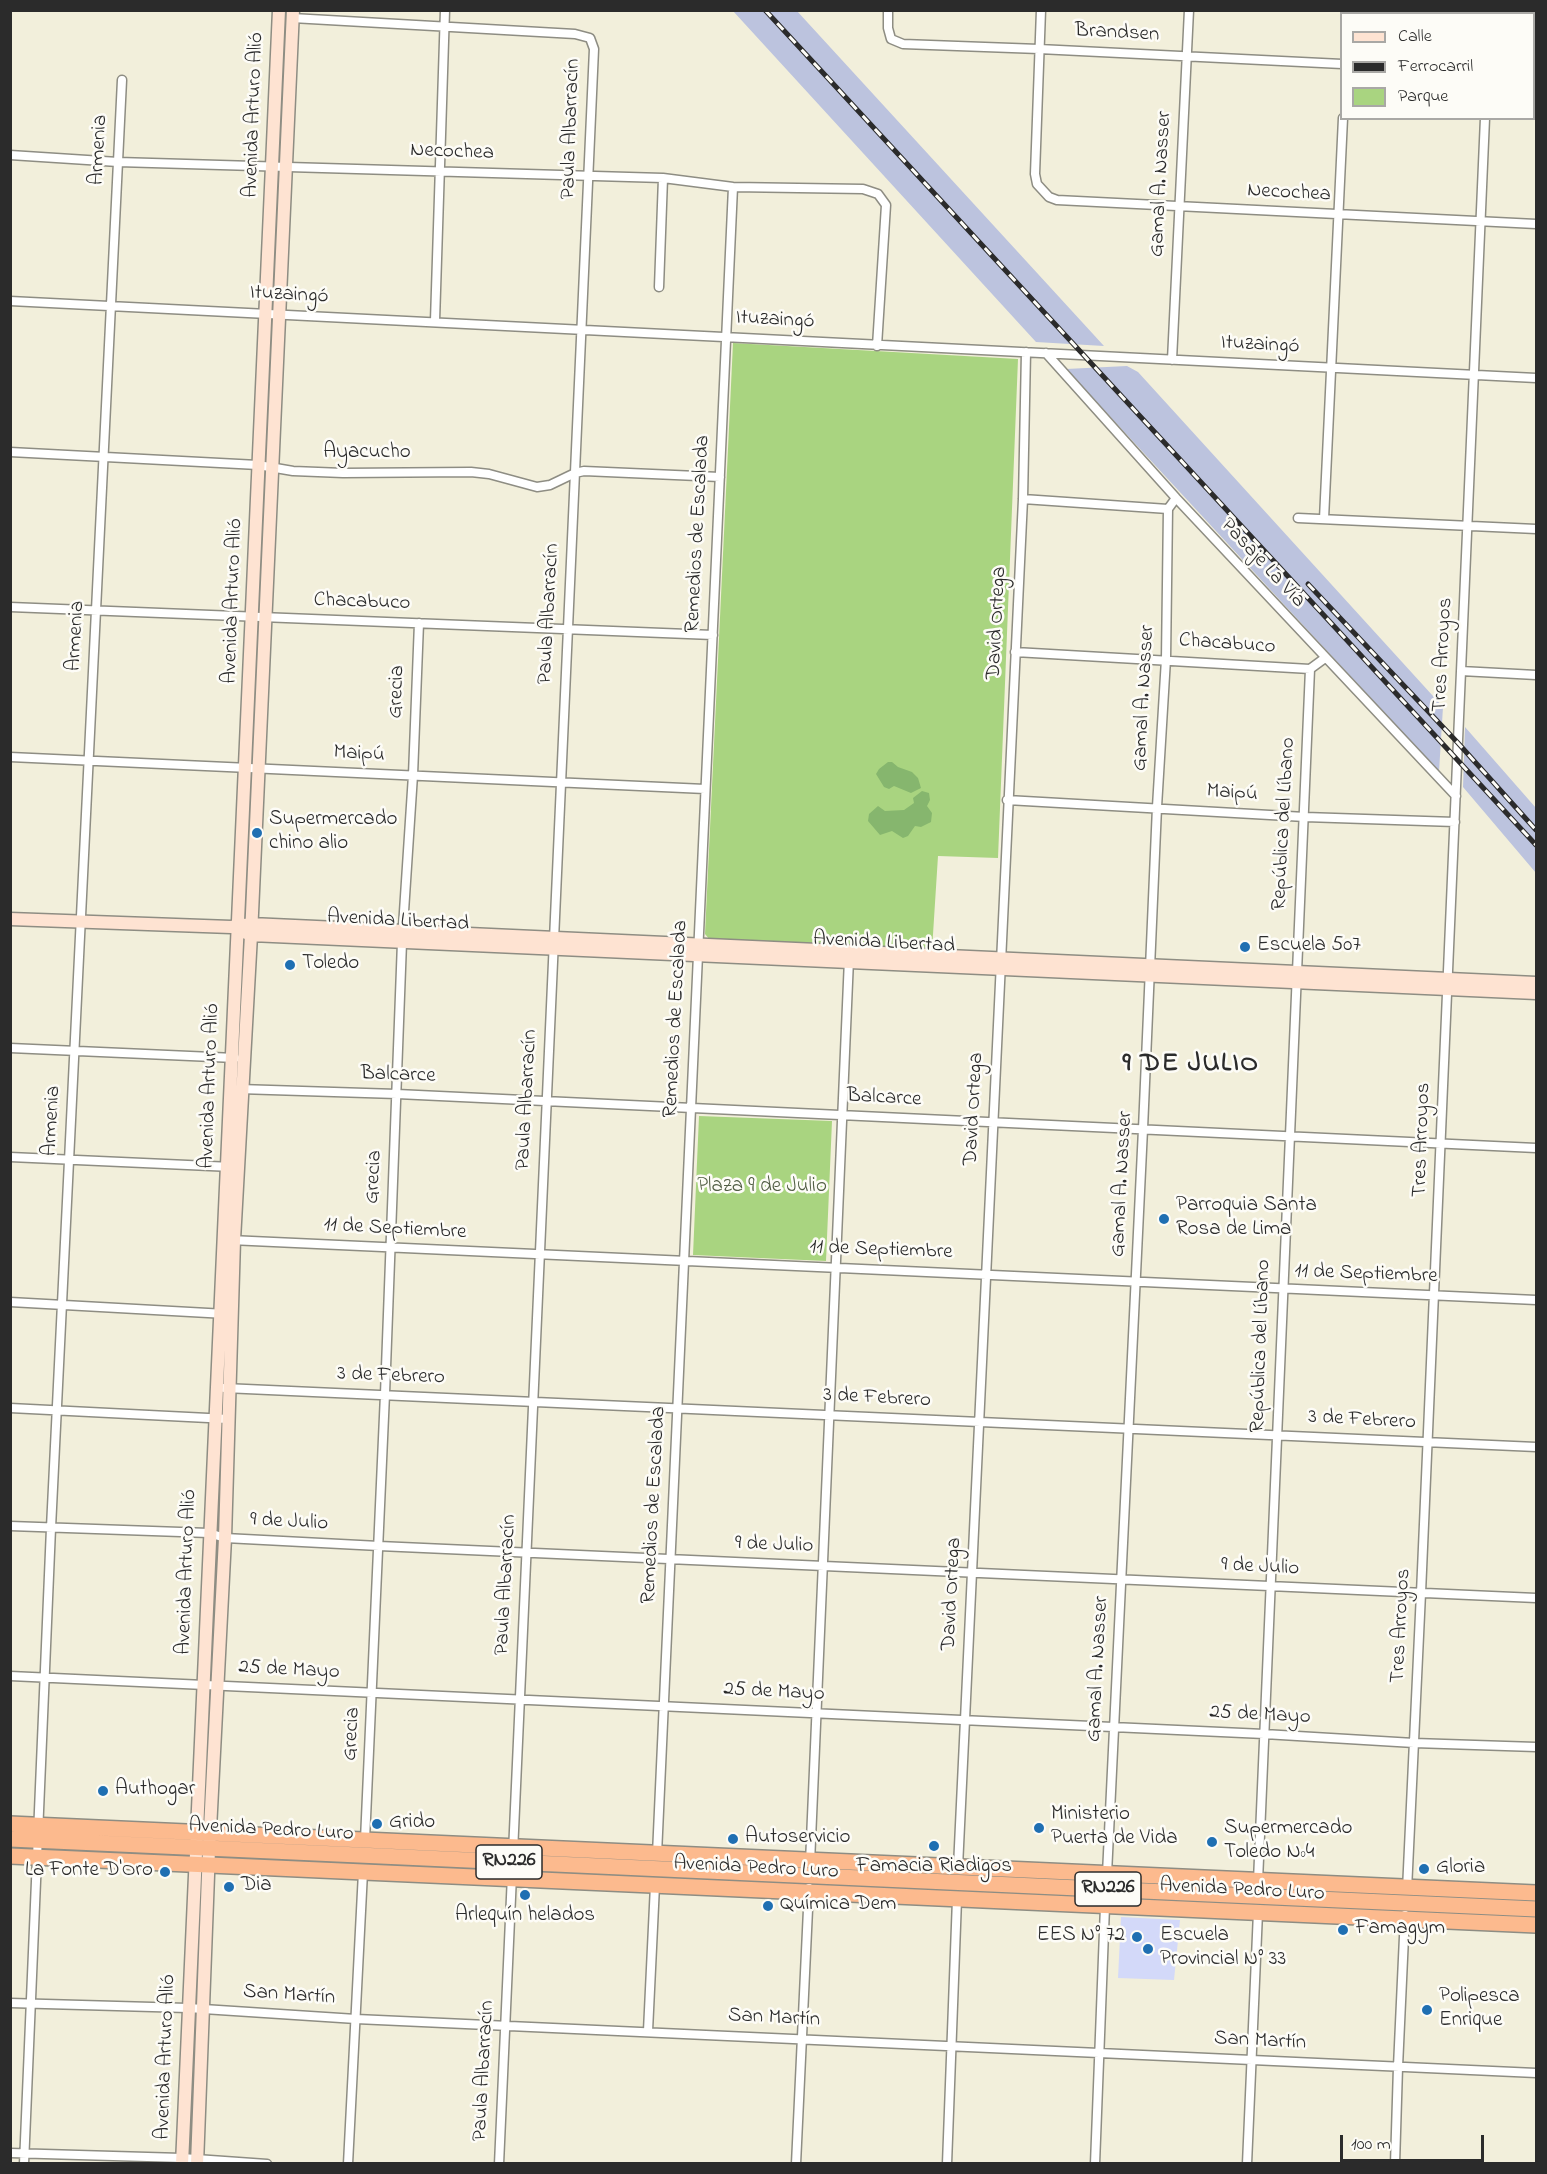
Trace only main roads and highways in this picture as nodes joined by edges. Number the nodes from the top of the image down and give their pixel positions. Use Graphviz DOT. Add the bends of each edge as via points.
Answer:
graph roads {
  1 [pos="279,10"];
  2 [pos="292,14"];
  3 [pos="278,166"];
  4 [pos="272,314"];
  5 [pos="259,618"];
  6 [pos="251,768"];
  7 [pos="10,919"];
  8 [pos="235,928"];
  9 [pos="251,929"];
  10 [pos="1536,983"];
  11 [pos="1447,984"];
  12 [pos="1536,993"];
  13 [pos="233,1167"];
  14 [pos="226,1314"];
  15 [pos="10,1824"];
  16 [pos="37,1833"];
  17 [pos="10,1839"];
  18 [pos="202,1841"];
  19 [pos="513,1855"];
  20 [pos="10,1856"];
  21 [pos="201,1865"];
  22 [pos="810,1868"];
  23 [pos="1536,1893"];
  24 [pos="1406,1895"];
  25 [pos="1536,1909"];
  26 [pos="1536,1925"];
  27 [pos="182,2161"];
  28 [pos="197,2161"];
  1 -- 3 [label="main road, Avenida Arturo Alió"];
  2 -- 3 [label="main road, Avenida Arturo Alió"];
  3 -- 4 [label="main road, Avenida Arturo Alió"];
  4 -- 5 [label="main road, Avenida Arturo Alió" via="272,467"];
  4 -- 5 [label="main road, Avenida Arturo Alió" via="258,465"];
  5 -- 6 [label="main road, Avenida Arturo Alió"];
  6 -- 8 [label="main road, Avenida Arturo Alió"];
  6 -- 9 [label="main road, Avenida Arturo Alió"];
  7 -- 8 [label="main road, Avenida Libertad"];
  8 -- 9 [label="main road, Avenida Libertad"];
  8 -- 13 [label="main road, Avenida Arturo Alió" via="230,1089"];
  9 -- 11 [label="main road, Avenida Libertad"];
  9 -- 13 [label="main road, Avenida Arturo Alió" via="243,1089"];
  10 -- 11 [label="main road, Avenida Libertad"];
  11 -- 12 [label="main road, Avenida Libertad"];
  13 -- 14 [label="main road, Avenida Arturo Alió"];
  14 -- 18 [label="main road, Avenida Arturo Alió" via="214,1418 203,1684"];
  14 -- 18 [label="main road, Avenida Arturo Alió" via="230,1388 225,1538 217,1685"];
  15 -- 16 [label="highway, Avenida Pedro Luro"];
  16 -- 17 [label="highway, Avenida Pedro Luro"];
  16 -- 18 [label="highway, Avenida Pedro Luro"];
  18 -- 19 [label="highway, Avenida Pedro Luro / RN226"];
  18 -- 19 [label="highway, Avenida Pedro Luro" via="365,1840"];
  18 -- 21 [label="main road, Avenida Arturo Alió"];
  19 -- 22 [label="highway, Avenida Pedro Luro / RN226"];
  19 -- 22 [label="highway, Avenida Pedro Luro" via="657,1854"];
  20 -- 21 [label="highway, Avenida Pedro Luro"];
  21 -- 26 [label="highway, Avenida Pedro Luro"];
  21 -- 27 [label="main road, Avenida Arturo Alió" via="188,2008"];
  21 -- 28 [label="main road, Avenida Arturo Alió"];
  22 -- 24 [label="highway, Avenida Pedro Luro / RN226"];
  22 -- 24 [label="highway, Avenida Pedro Luro" via="958,1867 1258,1881"];
  23 -- 24 [label="highway, Avenida Pedro Luro"];
  24 -- 25 [label="highway, Avenida Pedro Luro / RN226"];
}
